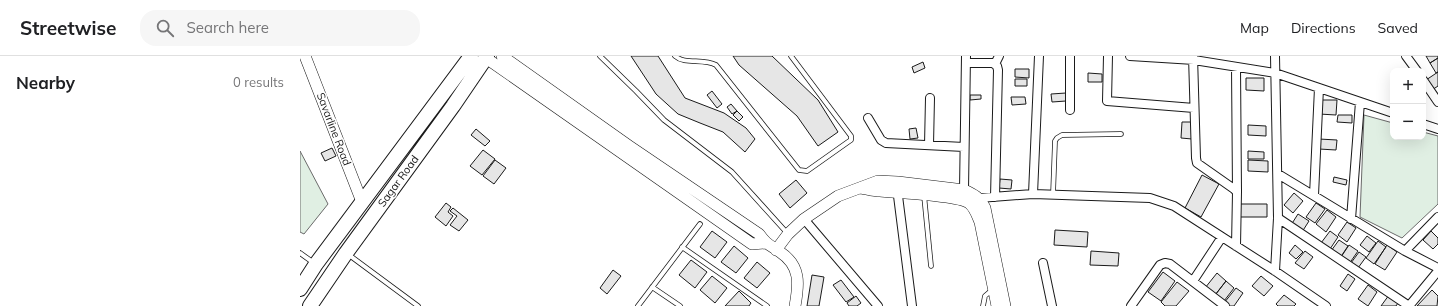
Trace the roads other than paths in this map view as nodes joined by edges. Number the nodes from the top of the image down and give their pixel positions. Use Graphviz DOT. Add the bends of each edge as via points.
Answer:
graph roads {
  1 [pos="305,56"];
  2 [pos="471,56"];
  3 [pos="502,56"];
  4 [pos="600,56"];
  5 [pos="675,56"];
  6 [pos="791,56"];
  7 [pos="999,56"];
  8 [pos="1039,56"];
  9 [pos="1070,56"];
  10 [pos="1108,56"];
  11 [pos="1130,56"];
  12 [pos="1146,56"];
  13 [pos="1276,56"];
  14 [pos="1406,56"];
  15 [pos="486,57"];
  16 [pos="1194,58"];
  17 [pos="966,60"];
  18 [pos="995,64"];
  19 [pos="1236,67"];
  20 [pos="1415,68"];
  21 [pos="1275,73"];
  22 [pos="1426,84"];
  23 [pos="1319,88"];
  24 [pos="930,98"];
  25 [pos="1360,102"];
  26 [pos="1438,102"];
  27 [pos="1194,108"];
  28 [pos="1070,110"];
  29 [pos="1390,112"];
  30 [pos="868,118"];
  31 [pos="1426,125"];
  32 [pos="1438,129"];
  33 [pos="1121,134"];
  34 [pos="929,145"];
  35 [pos="964,147"];
  36 [pos="1278,174"];
  37 [pos="897,187"];
  38 [pos="964,190"];
  39 [pos="1237,192"];
  40 [pos="1033,194"];
  41 [pos="924,195"];
  42 [pos="1053,195"];
  43 [pos="1314,195"];
  44 [pos="995,197"];
  45 [pos="979,198"];
  46 [pos="362,202"];
  47 [pos="968,202"];
  48 [pos="1438,217"];
  49 [pos="1278,218"];
  50 [pos="804,219"];
  51 [pos="1352,219"];
  52 [pos="700,224"];
  53 [pos="788,234"];
  54 [pos="1222,237"];
  55 [pos="765,243"];
  56 [pos="1236,246"];
  57 [pos="682,247"];
  58 [pos="339,249"];
  59 [pos="776,250"];
  60 [pos="1405,251"];
  61 [pos="300,253"];
  62 [pos="1043,263"];
  63 [pos="316,264"];
  64 [pos="930,266"];
  65 [pos="1438,270"];
  66 [pos="1275,271"];
  67 [pos="1193,282"];
  68 [pos="302,284"];
  69 [pos="652,287"];
  70 [pos="993,288"];
  71 [pos="310,306"];
  72 [pos="418,306"];
  73 [pos="638,306"];
  74 [pos="680,306"];
  75 [pos="767,306"];
  76 [pos="795,306"];
  77 [pos="878,306"];
  78 [pos="912,306"];
  79 [pos="983,306"];
  80 [pos="997,306"];
  81 [pos="1005,306"];
  82 [pos="1052,306"];
  83 [pos="1132,306"];
  84 [pos="1225,306"];
  85 [pos="1326,306"];
  86 [pos="1409,306"];
  1 -- 46 [label="street, Savarline Road"];
  2 -- 46 [label="highway, Sagar Road"];
  3 -- 55 [label="street" via="759,234"];
  4 -- 53 [label="lane" via="664,120 732,172"];
  5 -- 6 [label="lane" via="684,61 710,61 716,65 799,170 807,171 851,140 851,136"];
  7 -- 18 [label="street"];
  8 -- 40 [label="street"];
  9 -- 28 [label="street"];
  10 -- 27 [label="street" via="1107,101"];
  11 -- 12 [label="street"];
  12 -- 16 [label="street"];
  13 -- 21 [label="street"];
  14 -- 20 [label="street"];
  15 -- 55 [label="street" via="752,244"];
  15 -- 58 [label="highway, Sagar Road" via="453,106"];
  16 -- 19 [label="street"];
  16 -- 27 [label="street"];
  17 -- 18 [label="street"];
  17 -- 35 [label="street"];
  18 -- 44 [label="street" via="998,70"];
  19 -- 21 [label="street"];
  19 -- 39 [label="street"];
  21 -- 23 [label="street"];
  21 -- 36 [label="street"];
  22 -- 26 [label="street"];
  23 -- 25 [label="street"];
  23 -- 43 [label="street"];
  24 -- 34 [label="street"];
  25 -- 29 [label="street"];
  25 -- 51 [label="street"];
  27 -- 39 [label="street" via="1197,163"];
  30 -- 34 [label="street" via="881,140"];
  31 -- 32 [label="street"];
  33 -- 42 [label="lane" via="1062,135 1057,138"];
  34 -- 35 [label="street"];
  35 -- 38 [label="street"];
  36 -- 43 [label="street"];
  36 -- 49 [label="street"];
  37 -- 38 [label="street"];
  37 -- 41 [label="street"];
  37 -- 50 [label="street" via="879,191 861,188 838,196"];
  37 -- 78 [label="street"];
  38 -- 45 [label="street"];
  39 -- 56 [label="street"];
  40 -- 42 [label="street"];
  40 -- 44 [label="street"];
  41 -- 47 [label="street"];
  41 -- 64 [label="lane"];
  42 -- 54 [label="street" via="1150,198 1174,206"];
  43 -- 51 [label="street"];
  44 -- 45 [label="street"];
  45 -- 47 [label="street"];
  45 -- 81 [label="street" via="985,208"];
  46 -- 58 [label="highway, Sagar Road"];
  47 -- 70 [label="street" via="976,210 980,222"];
  48 -- 60 [label="street"];
  49 -- 66 [label="street"];
  49 -- 86 [label="street"];
  50 -- 53 [label="street"];
  50 -- 77 [label="street"];
  51 -- 60 [label="street"];
  52 -- 57 [label="lane"];
  53 -- 59 [label="street"];
  54 -- 56 [label="street"];
  54 -- 67 [label="street"];
  55 -- 59 [label="street"];
  56 -- 66 [label="street"];
  57 -- 69 [label="lane"];
  57 -- 75 [label="lane"];
  58 -- 63 [label="highway, Sagar Road"];
  58 -- 71 [label="highway, Sagar Road"];
  58 -- 72 [label="lane"];
  59 -- 76 [label="street" via="791,261 797,274"];
  60 -- 65 [label="street"];
  61 -- 63 [label="lane"];
  62 -- 82 [label="street"];
  63 -- 68 [label="highway, Sagar Road"];
  65 -- 86 [label="street"];
  66 -- 85 [label="street"];
  67 -- 83 [label="street" via="1165,263 1160,265"];
  67 -- 84 [label="street"];
  69 -- 73 [label="lane"];
  69 -- 74 [label="lane"];
  70 -- 79 [label="lane" via="985,296"];
  70 -- 80 [label="street"];
}
